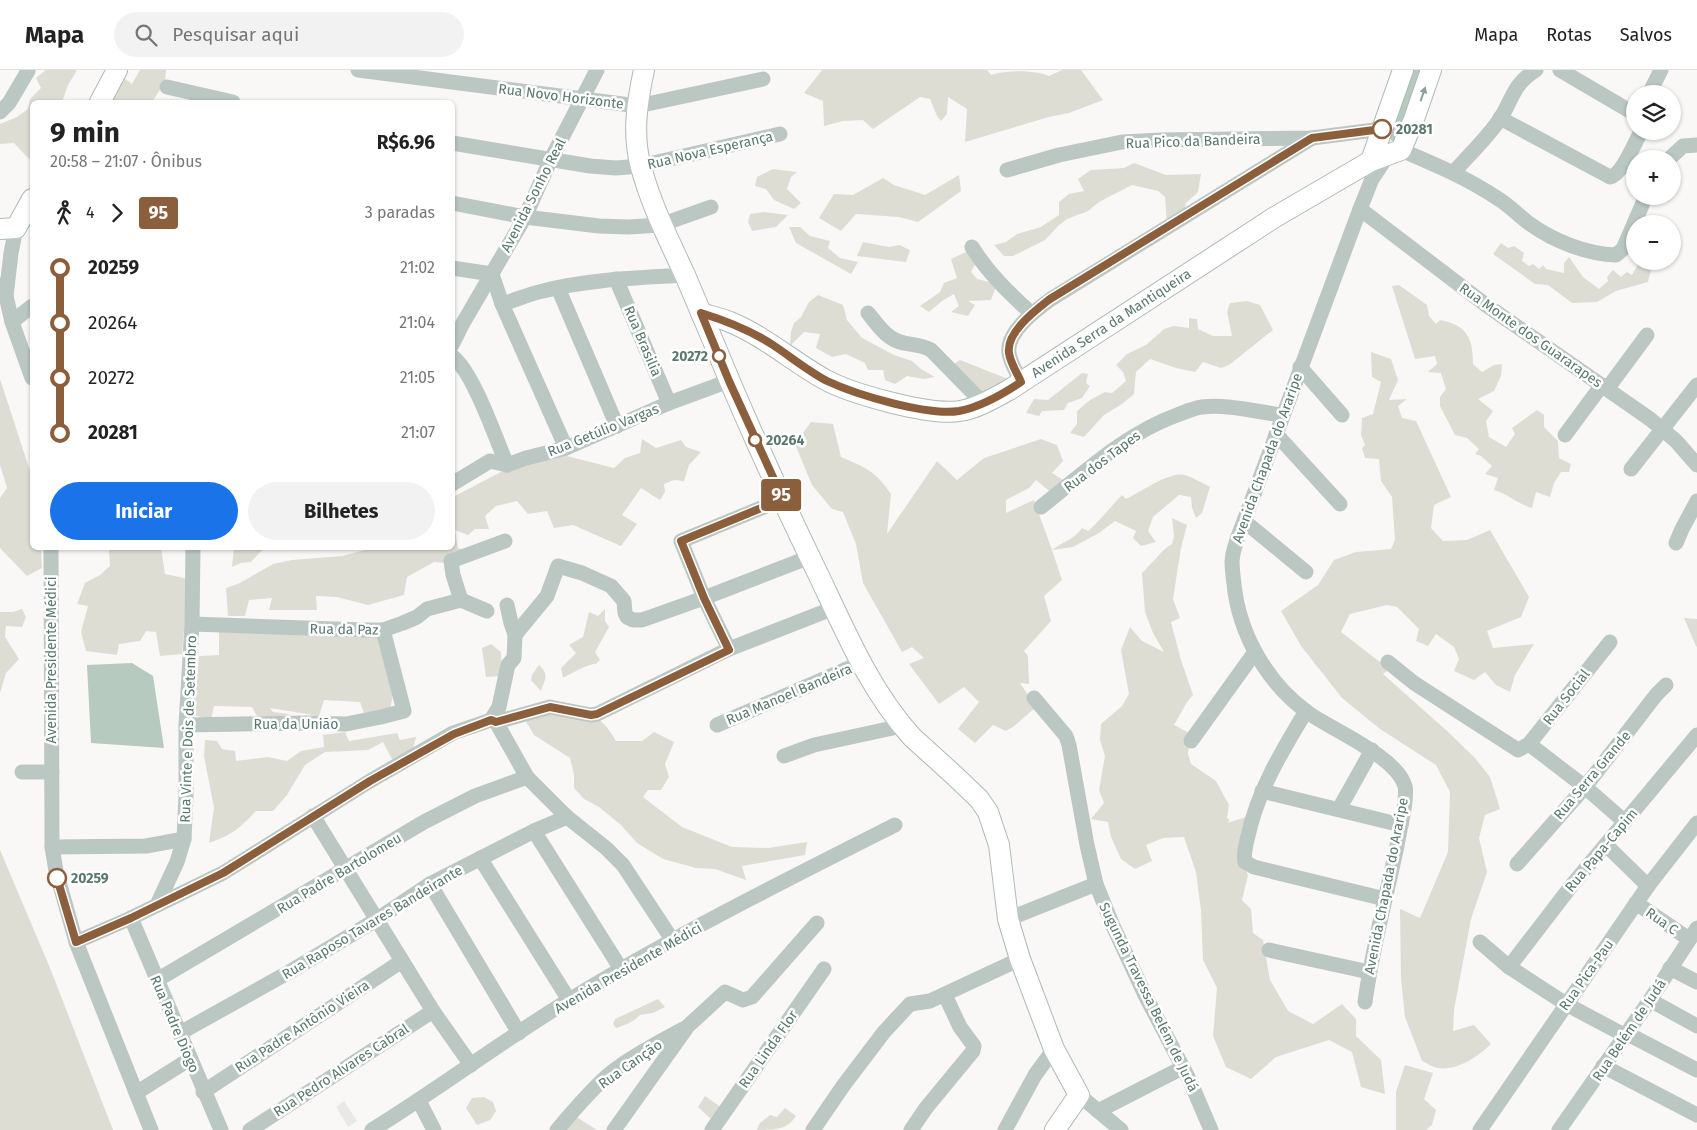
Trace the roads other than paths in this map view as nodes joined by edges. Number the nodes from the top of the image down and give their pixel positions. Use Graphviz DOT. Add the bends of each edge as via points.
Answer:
graph roads {
  1 [pos="28,70"];
  2 [pos="36,70"];
  3 [pos="117,70"];
  4 [pos="358,70"];
  5 [pos="597,70"];
  6 [pos="644,70"];
  7 [pos="1404,70"];
  8 [pos="1431,70"];
  9 [pos="1536,70"];
  10 [pos="1560,70"];
  11 [pos="1661,70"];
  12 [pos="763,79"];
  13 [pos="1654,85"];
  14 [pos="167,87"];
  15 [pos="582,99"];
  16 [pos="101,100"];
  17 [pos="224,100"];
  18 [pos="638,106"];
  19 [pos="1626,109"];
  20 [pos="0,112"];
  21 [pos="1500,118"];
  22 [pos="1382,129"];
  23 [pos="780,134"];
  24 [pos="1312,138"];
  25 [pos="1636,140"];
  26 [pos="455,143"];
  27 [pos="1697,145"];
  28 [pos="1679,150"];
  29 [pos="1387,155"];
  30 [pos="551,159"];
  31 [pos="640,166"];
  32 [pos="1007,170"];
  33 [pos="1454,172"];
  34 [pos="30,202"];
  35 [pos="455,204"];
  36 [pos="1642,205"];
  37 [pos="711,207"];
  38 [pos="1360,209"];
  39 [pos="525,217"];
  40 [pos="660,225"];
  41 [pos="8,229"];
  42 [pos="972,247"];
  43 [pos="455,268"];
  44 [pos="492,274"];
  45 [pos="685,275"];
  46 [pos="616,279"];
  47 [pos="558,288"];
  48 [pos="3,290"];
  49 [pos="502,304"];
  50 [pos="30,308"];
  51 [pos="701,313"];
  52 [pos="868,313"];
  53 [pos="1031,313"];
  54 [pos="12,322"];
  55 [pos="458,323"];
  56 [pos="1647,335"];
  57 [pos="455,358"];
  58 [pos="30,367"];
  59 [pos="1300,367"];
  60 [pos="729,381"];
  61 [pos="1021,382"];
  62 [pos="1697,385"];
  63 [pos="1604,387"];
  64 [pos="669,403"];
  65 [pos="983,403"];
  66 [pos="1282,415"];
  67 [pos="1342,415"];
  68 [pos="617,426"];
  69 [pos="1663,429"];
  70 [pos="1276,434"];
  71 [pos="1565,435"];
  72 [pos="566,448"];
  73 [pos="507,465"];
  74 [pos="1697,465"];
  75 [pos="1631,469"];
  76 [pos="455,482"];
  77 [pos="783,499"];
  78 [pos="1697,501"];
  79 [pos="1340,504"];
  80 [pos="1041,507"];
  81 [pos="1244,521"];
  82 [pos="505,541"];
  83 [pos="1676,543"];
  84 [pos="51,550"];
  85 [pos="193,550"];
  86 [pos="810,557"];
  87 [pos="1306,572"];
  88 [pos="704,598"];
  89 [pos="461,600"];
  90 [pos="507,605"];
  91 [pos="834,608"];
  92 [pos="487,611"];
  93 [pos="192,624"];
  94 [pos="383,630"];
  95 [pos="515,635"];
  96 [pos="1610,642"];
  97 [pos="729,650"];
  98 [pos="1255,652"];
  99 [pos="1388,662"];
  100 [pos="861,663"];
  101 [pos="1666,686"];
  102 [pos="1034,698"];
  103 [pos="1306,711"];
  104 [pos="493,721"];
  105 [pos="186,725"];
  106 [pos="717,725"];
  107 [pos="902,726"];
  108 [pos="1697,736"];
  109 [pos="1191,741"];
  110 [pos="1525,746"];
  111 [pos="1372,750"];
  112 [pos="784,756"];
  113 [pos="22,772"];
  114 [pos="52,772"];
  115 [pos="527,777"];
  116 [pos="1585,787"];
  117 [pos="1262,791"];
  118 [pos="1339,809"];
  119 [pos="313,816"];
  120 [pos="567,817"];
  121 [pos="1625,822"];
  122 [pos="1697,823"];
  123 [pos="895,825"];
  124 [pos="1401,825"];
  125 [pos="534,831"];
  126 [pos="184,840"];
  127 [pos="1606,845"];
  128 [pos="52,847"];
  129 [pos="480,858"];
  130 [pos="1518,864"];
  131 [pos="347,869"];
  132 [pos="430,884"];
  133 [pos="1096,884"];
  134 [pos="1648,886"];
  135 [pos="1385,899"];
  136 [pos="1636,903"];
  137 [pos="157,905"];
  138 [pos="131,918"];
  139 [pos="1008,919"];
  140 [pos="376,920"];
  141 [pos="817,923"];
  142 [pos="1694,933"];
  143 [pos="76,942"];
  144 [pos="673,942"];
  145 [pos="1480,942"];
  146 [pos="1269,950"];
  147 [pos="1020,959"];
  148 [pos="402,961"];
  149 [pos="1509,967"];
  150 [pos="1670,968"];
  151 [pos="621,969"];
  152 [pos="824,969"];
  153 [pos="1369,972"];
  154 [pos="157,980"];
  155 [pos="1697,982"];
  156 [pos="945,995"];
  157 [pos="569,1000"];
  158 [pos="1650,1000"];
  159 [pos="1365,1002"];
  160 [pos="1566,1004"];
  161 [pos="433,1011"];
  162 [pos="688,1026"];
  163 [pos="1697,1026"];
  164 [pos="180,1033"];
  165 [pos="519,1033"];
  166 [pos="1625,1034"];
  167 [pos="1054,1048"];
  168 [pos="190,1059"];
  169 [pos="471,1065"];
  170 [pos="1603,1066"];
  171 [pos="1182,1068"];
  172 [pos="1697,1070"];
  173 [pos="203,1092"];
  174 [pos="136,1093"];
  175 [pos="1079,1095"];
  176 [pos="419,1102"];
  177 [pos="1098,1111"];
  178 [pos="1697,1115"];
  179 [pos="151,1130"];
  180 [pos="221,1130"];
  181 [pos="250,1130"];
  182 [pos="372,1130"];
  183 [pos="434,1130"];
  184 [pos="557,1130"];
  185 [pos="614,1130"];
  186 [pos="712,1130"];
  187 [pos="813,1130"];
  188 [pos="911,1130"];
  189 [pos="1005,1130"];
  190 [pos="1055,1130"];
  191 [pos="1121,1130"];
  192 [pos="1211,1130"];
  193 [pos="1480,1130"];
  194 [pos="1559,1130"];
  1 -- 2 [label="street"];
  1 -- 20 [label="street"];
  3 -- 16 [label="main road"];
  4 -- 15 [label="street, Rua Novo Horizonte"];
  5 -- 15 [label="street, Avenida Sonho Real"];
  6 -- 18 [label="main road"];
  7 -- 22 [label="main road, Avenida Chapada do Araripe"];
  29 -- 8 [label="main road, Avenida Chapada do Araripe, one-way" via="1414,119"];
  9 -- 21 [label="street" via="1523,78"];
  10 -- 19 [label="street"];
  11 -- 13 [label="street"];
  12 -- 18 [label="street, Rua Novo Horizonte"];
  14 -- 17 [label="street"];
  15 -- 18 [label="street, Rua Novo Horizonte"];
  15 -- 30 [label="street, Avenida Sonho Real"];
  18 -- 31 [label="main road" via="635,124"];
  21 -- 25 [label="street" via="1604,175 1614,176 1620,170"];
  21 -- 33 [label="street"];
  22 -- 24 [label="street, Rua Pico da Bandeira"];
  22 -- 29 [label="main road, Avenida Chapada do Araripe" via="1379,142"];
  23 -- 31 [label="street, Rua Nova Esperança"];
  24 -- 32 [label="street, Rua Pico da Bandeira" via="1122,142"];
  24 -- 53 [label="street"];
  26 -- 30 [label="street, Rua Nova Esperança"];
  27 -- 28 [label="street" via="1683,146"];
  29 -- 33 [label="street"];
  29 -- 38 [label="street, Avenida Chapada do Araripe" via="1372,179"];
  29 -- 61 [label="main road, Avenida Serra da Mantiqueira" via="1228,247"];
  30 -- 31 [label="street, Rua Nova Esperança" via="590,166"];
  30 -- 39 [label="street, Avenida Sonho Real"];
  31 -- 40 [label="main road"];
  33 -- 36 [label="street" via="1498,198 1551,238 1610,255 1616,255 1623,249"];
  34 -- 41 [label="main road"];
  35 -- 39 [label="street"];
  37 -- 40 [label="street"];
  38 -- 59 [label="street, Avenida Chapada do Araripe"];
  38 -- 63 [label="street, Rua Monte dos Guararapes" via="1486,305"];
  39 -- 40 [label="street" via="599,226"];
  39 -- 44 [label="street, Avenida Sonho Real"];
  40 -- 45 [label="main road"];
  41 -- 48 [label="street" via="11,253"];
  42 -- 53 [label="street" via="1002,286"];
  43 -- 44 [label="street"];
  44 -- 49 [label="street"];
  44 -- 55 [label="street, Avenida Sonho Real"];
  45 -- 46 [label="street"];
  45 -- 51 [label="main road"];
  46 -- 47 [label="street"];
  46 -- 64 [label="street, Rua Brasilia"];
  47 -- 49 [label="street"];
  47 -- 68 [label="street"];
  48 -- 54 [label="street"];
  49 -- 72 [label="street"];
  50 -- 54 [label="street"];
  51 -- 60 [label="main road"];
  51 -- 65 [label="main road, Avenida Serra da Mantiqueira" via="752,332 810,371 845,388 897,404 935,411 961,411"];
  52 -- 65 [label="street" via="892,338 931,350"];
  53 -- 61 [label="street" via="1009,344 1009,353"];
  54 -- 58 [label="street"];
  56 -- 63 [label="street"];
  57 -- 73 [label="street" via="469,376"];
  59 -- 66 [label="street, Avenida Chapada do Araripe"];
  59 -- 67 [label="street"];
  60 -- 64 [label="street, Rua Getúlio Vargas"];
  60 -- 77 [label="main road"];
  61 -- 65 [label="main road, Avenida Serra da Mantiqueira"];
  62 -- 69 [label="street"];
  63 -- 69 [label="street, Rua Monte dos Guararapes"];
  63 -- 71 [label="street"];
  64 -- 68 [label="street, Rua Getúlio Vargas"];
  66 -- 70 [label="street, Avenida Chapada do Araripe"];
  66 -- 80 [label="street, Rua dos Tapes" via="1216,406 1200,407 1166,419 1123,442"];
  68 -- 72 [label="street, Rua Getúlio Vargas"];
  69 -- 74 [label="street, Rua Monte dos Guararapes"];
  69 -- 75 [label="street"];
  70 -- 79 [label="street"];
  70 -- 81 [label="street, Avenida Chapada do Araripe"];
  72 -- 73 [label="street, Rua Getúlio Vargas"];
  73 -- 76 [label="street, Rua Getúlio Vargas" via="490,461"];
  77 -- 86 [label="main road"];
  77 -- 88 [label="street" via="681,541"];
  78 -- 83 [label="street"];
  81 -- 87 [label="street"];
  81 -- 98 [label="street, Avenida Chapada do Araripe" via="1232,562 1239,614"];
  82 -- 89 [label="street" via="452,560"];
  84 -- 114 [label="street, Avenida Presidente Médici"];
  85 -- 93 [label="street, Rua Vinte e Dois de Setembro"];
  86 -- 88 [label="street"];
  86 -- 91 [label="main road"];
  88 -- 95 [label="street" via="642,620 633,620 627,617 624,601 611,586 558,566 547,596"];
  88 -- 97 [label="street"];
  89 -- 92 [label="street"];
  89 -- 94 [label="street, Rua da Paz" via="427,609 417,617"];
  90 -- 95 [label="street"];
  91 -- 97 [label="street"];
  91 -- 100 [label="main road"];
  93 -- 94 [label="street, Rua da Paz"];
  93 -- 105 [label="street, Rua Vinte e Dois de Setembro"];
  94 -- 105 [label="street, Rua da União" via="404,711 346,724"];
  95 -- 104 [label="street" via="514,658 508,665"];
  96 -- 110 [label="street, Rua Social"];
  97 -- 104 [label="street" via="597,714 550,707"];
  98 -- 103 [label="street, Avenida Chapada do Araripe" via="1285,691"];
  98 -- 109 [label="street"];
  99 -- 110 [label="street" via="1414,683 1516,750"];
  100 -- 106 [label="street, Rua Manoel Bandeira"];
  100 -- 107 [label="main road"];
  101 -- 116 [label="street, Rua Serra Grande"];
  102 -- 133 [label="street, Sugunda Travessa Belém de Judá" via="1070,744"];
  103 -- 111 [label="street, Avenida Chapada do Araripe"];
  103 -- 117 [label="street" via="1279,754"];
  104 -- 115 [label="street"];
  104 -- 119 [label="street" via="454,734"];
  105 -- 126 [label="street, Rua Vinte e Dois de Setembro"];
  107 -- 112 [label="street" via="814,745"];
  107 -- 139 [label="main road" via="979,799 988,812 999,845"];
  108 -- 121 [label="street, Rua Papa-Capim"];
  110 -- 116 [label="street"];
  111 -- 118 [label="street"];
  111 -- 124 [label="street, Avenida Chapada do Araripe" via="1401,778 1405,788"];
  113 -- 114 [label="street"];
  114 -- 128 [label="street, Avenida Presidente Médici"];
  115 -- 120 [label="street"];
  115 -- 131 [label="street, Rua Padre Bartolomeu" via="475,796 424,822"];
  116 -- 121 [label="street"];
  116 -- 130 [label="street, Rua Serra Grande"];
  117 -- 118 [label="street"];
  117 -- 135 [label="street" via="1252,817 1246,862 1254,867"];
  118 -- 124 [label="street"];
  119 -- 131 [label="street"];
  119 -- 137 [label="street" via="223,873"];
  120 -- 125 [label="street, Rua Raposo Tavares Bandeirante"];
  120 -- 144 [label="street" via="623,865"];
  121 -- 127 [label="street, Rua Papa-Capim"];
  122 -- 134 [label="street, Rua Pica-Pau"];
  123 -- 144 [label="street, Avenida Presidente Médici"];
  124 -- 135 [label="street, Avenida Chapada do Araripe"];
  125 -- 129 [label="street, Rua Raposo Tavares Bandeirante"];
  125 -- 151 [label="street"];
  126 -- 128 [label="street" via="146,846"];
  126 -- 137 [label="street, Rua Vinte e Dois de Setembro"];
  127 -- 134 [label="street"];
  127 -- 149 [label="street, Rua Papa-Capim"];
  128 -- 143 [label="street, Avenida Presidente Médici"];
  129 -- 132 [label="street, Rua Raposo Tavares Bandeirante"];
  129 -- 157 [label="street"];
  131 -- 140 [label="street"];
  131 -- 154 [label="street, Rua Padre Bartolomeu"];
  132 -- 140 [label="street, Rua Raposo Tavares Bandeirante"];
  132 -- 165 [label="street"];
  133 -- 139 [label="street"];
  133 -- 171 [label="street, Sugunda Travessa Belém de Judá" via="1125,953"];
  134 -- 136 [label="street, Rua Pica-Pau"];
  135 -- 153 [label="street, Avenida Chapada do Araripe"];
  136 -- 142 [label="street, Rua C"];
  136 -- 160 [label="street, Rua Pica-Pau"];
  137 -- 138 [label="street"];
  138 -- 143 [label="street"];
  138 -- 154 [label="street, Rua Padre Diogo"];
  139 -- 147 [label="main road"];
  140 -- 148 [label="street"];
  140 -- 164 [label="street, Rua Raposo Tavares Bandeirante"];
  141 -- 162 [label="street" via="752,997 743,1000 725,992"];
  142 -- 150 [label="street, Rua Belém de Judá"];
  143 -- 174 [label="street, Avenida Presidente Médici"];
  144 -- 151 [label="street, Avenida Presidente Médici"];
  145 -- 149 [label="street"];
  146 -- 153 [label="street"];
  147 -- 156 [label="street"];
  147 -- 167 [label="main road"];
  148 -- 161 [label="street"];
  148 -- 173 [label="street, Rua Padre Antônio Vieira"];
  149 -- 160 [label="street"];
  150 -- 155 [label="street"];
  150 -- 158 [label="street, Rua Belém de Judá"];
  151 -- 157 [label="street, Avenida Presidente Médici"];
  152 -- 186 [label="street, Rua Linda Flor"];
  153 -- 159 [label="street, Avenida Chapada do Araripe"];
  154 -- 164 [label="street, Rua Padre Diogo"];
  156 -- 187 [label="street" via="910,1004 902,1011 848,1078"];
  156 -- 188 [label="street" via="974,1046 973,1051"];
  157 -- 165 [label="street, Avenida Presidente Médici"];
  158 -- 163 [label="street"];
  158 -- 166 [label="street, Rua Belém de Judá"];
  160 -- 166 [label="street"];
  160 -- 193 [label="street, Rua Pica-Pau"];
  161 -- 169 [label="street"];
  161 -- 181 [label="street, Rua Pedro Alvares Cabral"];
  162 -- 184 [label="street, Rua Canção" via="608,1075"];
  162 -- 185 [label="street"];
  164 -- 168 [label="street, Rua Padre Diogo"];
  165 -- 169 [label="street, Avenida Presidente Médici"];
  166 -- 170 [label="street, Rua Belém de Judá"];
  166 -- 172 [label="street"];
  167 -- 175 [label="main road"];
  167 -- 189 [label="street" via="1035,1074"];
  168 -- 173 [label="street, Rua Padre Diogo"];
  168 -- 174 [label="street"];
  169 -- 176 [label="street, Avenida Presidente Médici"];
  170 -- 178 [label="street"];
  170 -- 194 [label="street, Rua Belém de Judá"];
  171 -- 177 [label="street"];
  171 -- 192 [label="street, Sugunda Travessa Belém de Judá"];
  173 -- 180 [label="street, Rua Padre Diogo"];
  174 -- 179 [label="street, Avenida Presidente Médici"];
  175 -- 177 [label="street"];
  175 -- 190 [label="main road"];
  176 -- 182 [label="street, Avenida Presidente Médici"];
  176 -- 183 [label="street"];
  177 -- 191 [label="street"];
}
